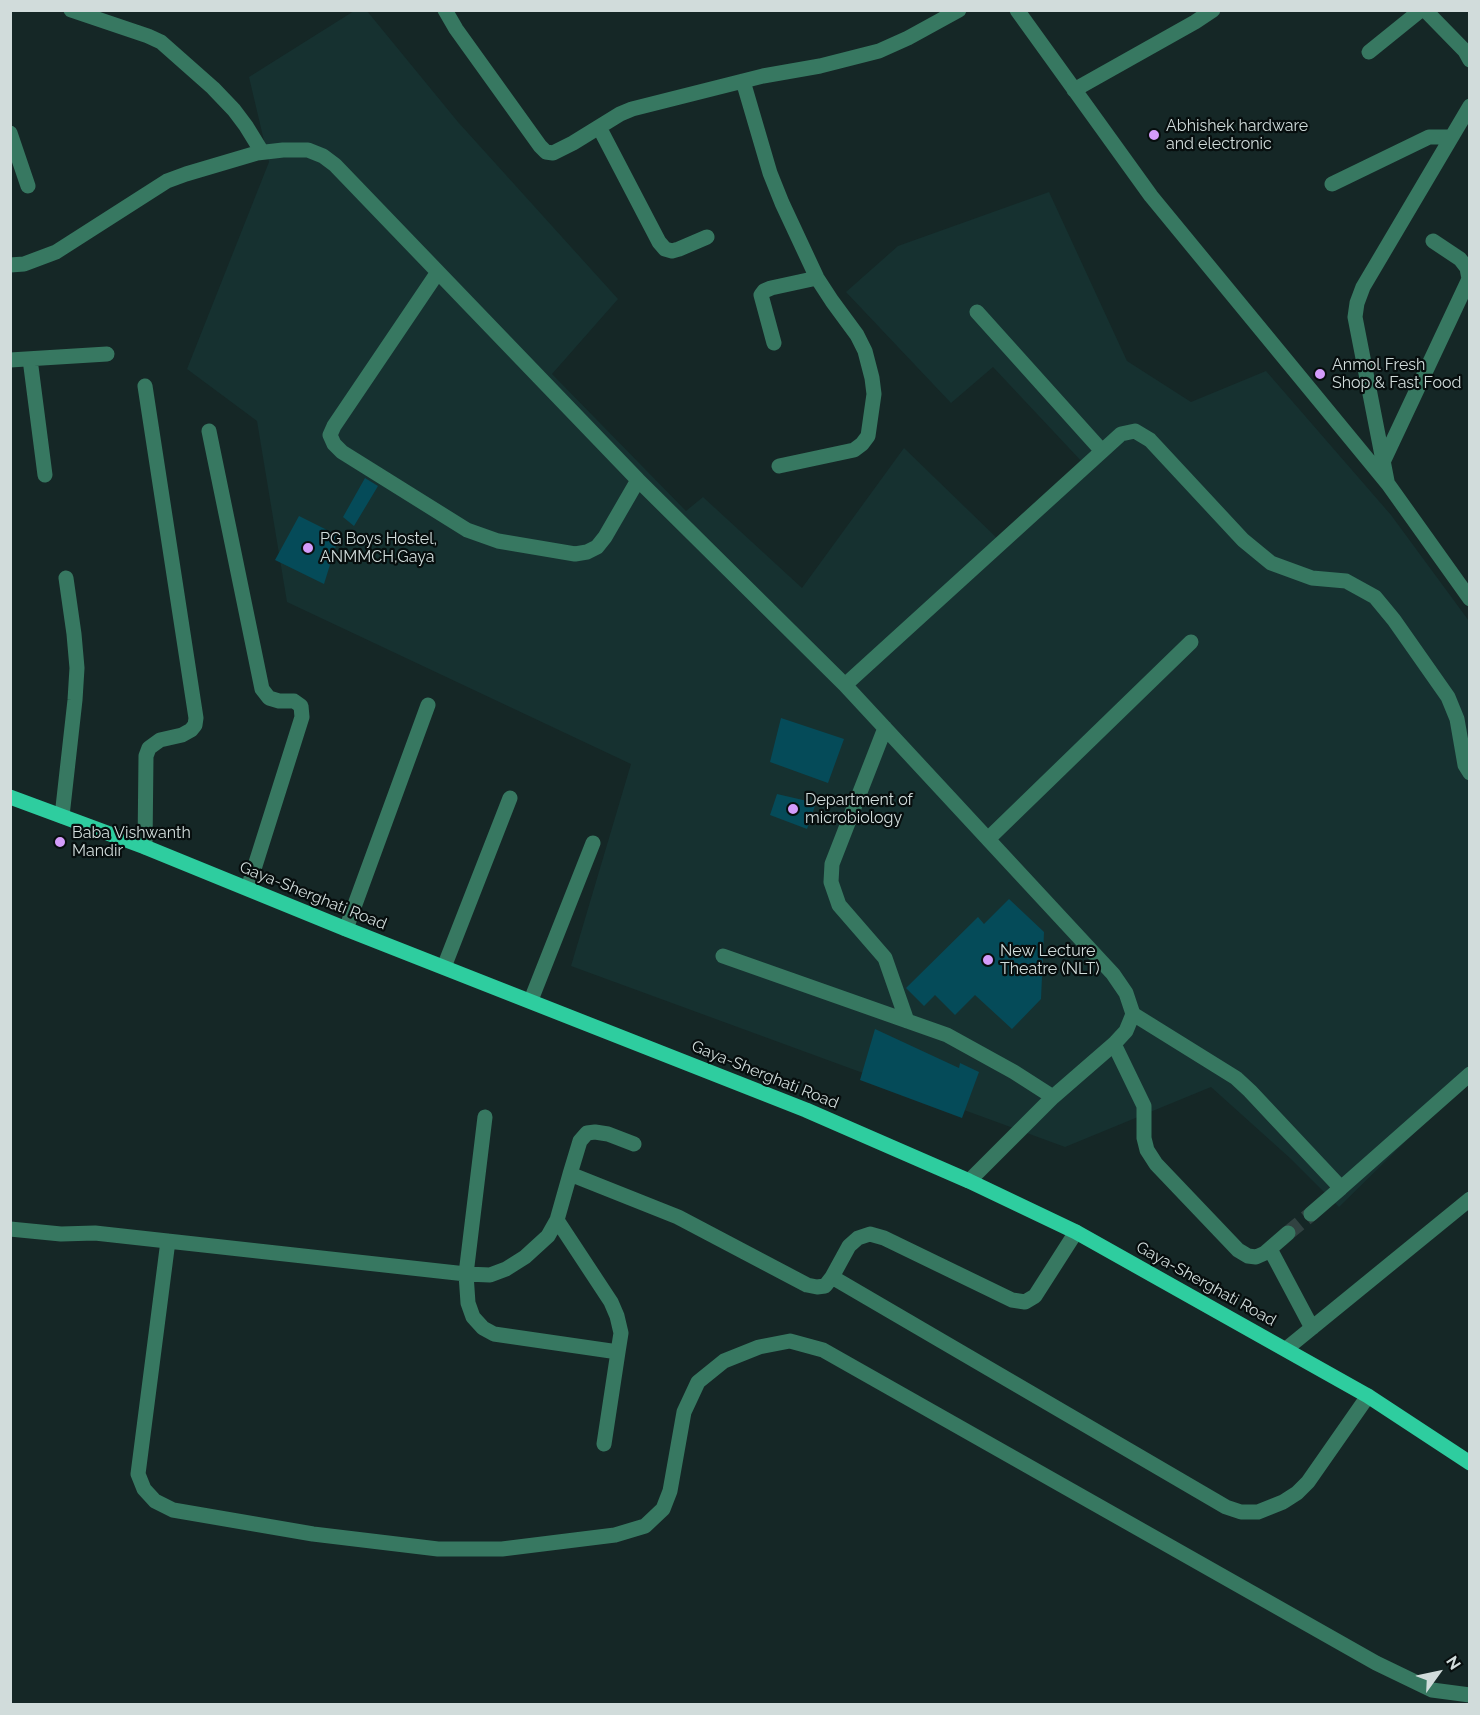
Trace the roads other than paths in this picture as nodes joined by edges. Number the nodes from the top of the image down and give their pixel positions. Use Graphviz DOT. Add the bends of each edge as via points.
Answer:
graph roads {
  1 [pos="71,10"];
  2 [pos="445,10"];
  3 [pos="959,10"];
  4 [pos="1017,10"];
  5 [pos="1213,10"];
  6 [pos="1423,10"];
  7 [pos="1369,52"];
  8 [pos="1468,55"];
  9 [pos="743,81"];
  10 [pos="1074,90"];
  11 [pos="1470,106"];
  12 [pos="599,127"];
  13 [pos="10,133"];
  14 [pos="1451,137"];
  15 [pos="262,152"];
  16 [pos="1332,184"];
  17 [pos="28,186"];
  18 [pos="707,237"];
  19 [pos="1433,241"];
  20 [pos="10,265"];
  21 [pos="438,272"];
  22 [pos="818,278"];
  23 [pos="977,312"];
  24 [pos="774,343"];
  25 [pos="107,354"];
  26 [pos="30,359"];
  27 [pos="10,360"];
  28 [pos="145,386"];
  29 [pos="209,431"];
  30 [pos="1102,451"];
  31 [pos="1383,462"];
  32 [pos="779,466"];
  33 [pos="45,475"];
  34 [pos="638,480"];
  35 [pos="1388,484"];
  36 [pos="66,578"];
  37 [pos="1470,599"];
  38 [pos="1191,642"];
  39 [pos="845,685"];
  40 [pos="428,705"];
  41 [pos="885,728"];
  42 [pos="1470,773"];
  43 [pos="10,797"];
  44 [pos="510,798"];
  45 [pos="62,816"];
  46 [pos="988,839"];
  47 [pos="593,843"];
  48 [pos="145,847"];
  49 [pos="248,888"];
  50 [pos="346,929"];
  51 [pos="723,956"];
  52 [pos="444,967"];
  53 [pos="531,1000"];
  54 [pos="1133,1014"];
  55 [pos="907,1021"];
  56 [pos="1114,1044"];
  57 [pos="1470,1074"];
  58 [pos="1053,1097"];
  59 [pos="485,1117"];
  60 [pos="634,1144"];
  61 [pos="570,1174"];
  62 [pos="969,1181"];
  63 [pos="1341,1188"];
  64 [pos="1470,1199"];
  65 [pos="1311,1214"];
  66 [pos="557,1220"];
  67 [pos="10,1228"];
  68 [pos="1076,1232"];
  69 [pos="1288,1233"];
  70 [pos="168,1240"];
  71 [pos="1270,1249"];
  72 [pos="466,1274"];
  73 [pos="832,1277"];
  74 [pos="1312,1328"];
  75 [pos="1286,1349"];
  76 [pos="618,1352"];
  77 [pos="1368,1396"];
  78 [pos="604,1444"];
  79 [pos="1470,1463"];
  80 [pos="1470,1695"];
  1 -- 15 [label="street" via="161,42 234,110"];
  2 -- 12 [label="street" via="546,152 561,150"];
  3 -- 9 [label="street" via="879,51"];
  4 -- 10 [label="street"];
  5 -- 10 [label="street"];
  6 -- 7 [label="street"];
  6 -- 8 [label="street"];
  9 -- 12 [label="street" via="632,109"];
  9 -- 22 [label="street" via="770,173"];
  10 -- 35 [label="street" via="1151,196"];
  11 -- 14 [label="street"];
  12 -- 18 [label="street" via="665,249 672,251"];
  13 -- 17 [label="street"];
  14 -- 16 [label="street" via="1429,137"];
  14 -- 31 [label="street" via="1362,286 1357,303 1355,317"];
  15 -- 20 [label="street" via="167,181 56,252"];
  15 -- 21 [label="street" via="308,150 323,156"];
  19 -- 31 [label="street" via="1460,259 1469,279"];
  21 -- 34 [label="street"];
  21 -- 34 [label="street" via="333,426 330,435 334,444 467,530 498,541 575,554 597,547"];
  22 -- 24 [label="street" via="771,288 761,295"];
  22 -- 32 [label="street" via="865,351 874,394 868,436 854,450"];
  23 -- 30 [label="street"];
  25 -- 26 [label="street"];
  26 -- 27 [label="street"];
  26 -- 33 [label="street"];
  28 -- 48 [label="street" via="196,718 191,730 160,740 149,748"];
  29 -- 49 [label="street" via="262,689 269,698 294,701 301,706 302,717"];
  30 -- 39 [label="street"];
  30 -- 42 [label="street" via="1121,434 1135,431 1150,440 1243,540 1271,563 1312,578 1346,581 1375,597 1448,697"];
  31 -- 35 [label="street"];
  34 -- 39 [label="street"];
  35 -- 37 [label="street"];
  36 -- 45 [label="street" via="77,668"];
  38 -- 46 [label="street"];
  39 -- 41 [label="street"];
  40 -- 50 [label="street"];
  41 -- 46 [label="street"];
  41 -- 55 [label="street" via="832,864 831,882 839,905 885,958"];
  43 -- 45 [label="main road, Gaya-Sherghati Road"];
  44 -- 52 [label="street"];
  45 -- 48 [label="main road, Gaya-Sherghati Road"];
  46 -- 54 [label="street" via="1113,974 1126,993"];
  47 -- 53 [label="street"];
  48 -- 49 [label="main road, Gaya-Sherghati Road"];
  49 -- 50 [label="main road, Gaya-Sherghati Road"];
  50 -- 52 [label="main road, Gaya-Sherghati Road"];
  51 -- 55 [label="street"];
  52 -- 53 [label="main road, Gaya-Sherghati Road"];
  53 -- 62 [label="main road, Gaya-Sherghati Road" via="806,1110"];
  54 -- 56 [label="street" via="1126,1031"];
  54 -- 63 [label="street" via="1236,1078"];
  55 -- 58 [label="street" via="947,1035"];
  56 -- 58 [label="street"];
  56 -- 71 [label="street" via="1144,1106 1147,1150 1155,1164 1238,1251 1256,1257"];
  57 -- 63 [label="street"];
  58 -- 62 [label="street"];
  59 -- 72 [label="street"];
  60 -- 61 [label="street" via="608,1134 587,1133 580,1141"];
  61 -- 66 [label="street"];
  61 -- 73 [label="street" via="678,1217 807,1285 825,1286"];
  62 -- 68 [label="main road, Gaya-Sherghati Road"];
  63 -- 65 [label="street"];
  64 -- 74 [label="street"];
  66 -- 72 [label="street" via="548,1236 506,1269 490,1275"];
  66 -- 76 [label="street" via="611,1302 621,1333"];
  67 -- 70 [label="street"];
  68 -- 73 [label="street" via="1035,1296 1025,1302 1012,1300 870,1234 849,1246"];
  68 -- 75 [label="main road, Gaya-Sherghati Road"];
  69 -- 71 [label="street"];
  70 -- 72 [label="street"];
  70 -- 80 [label="street" via="138,1474 155,1501 173,1510 313,1534 438,1549 502,1549 615,1535 645,1526 663,1509 670,1491 684,1412 698,1382 724,1361 759,1347 790,1341 823,1350 1376,1663 1432,1690"];
  71 -- 74 [label="street"];
  72 -- 76 [label="street" via="473,1317 494,1334"];
  73 -- 77 [label="street" via="1226,1507 1241,1512 1258,1512 1297,1493"];
  74 -- 75 [label="street"];
  75 -- 77 [label="main road, Gaya-Sherghati Road"];
  76 -- 78 [label="street"];
  77 -- 79 [label="main road, Gaya-Sherghati Road"];
}
